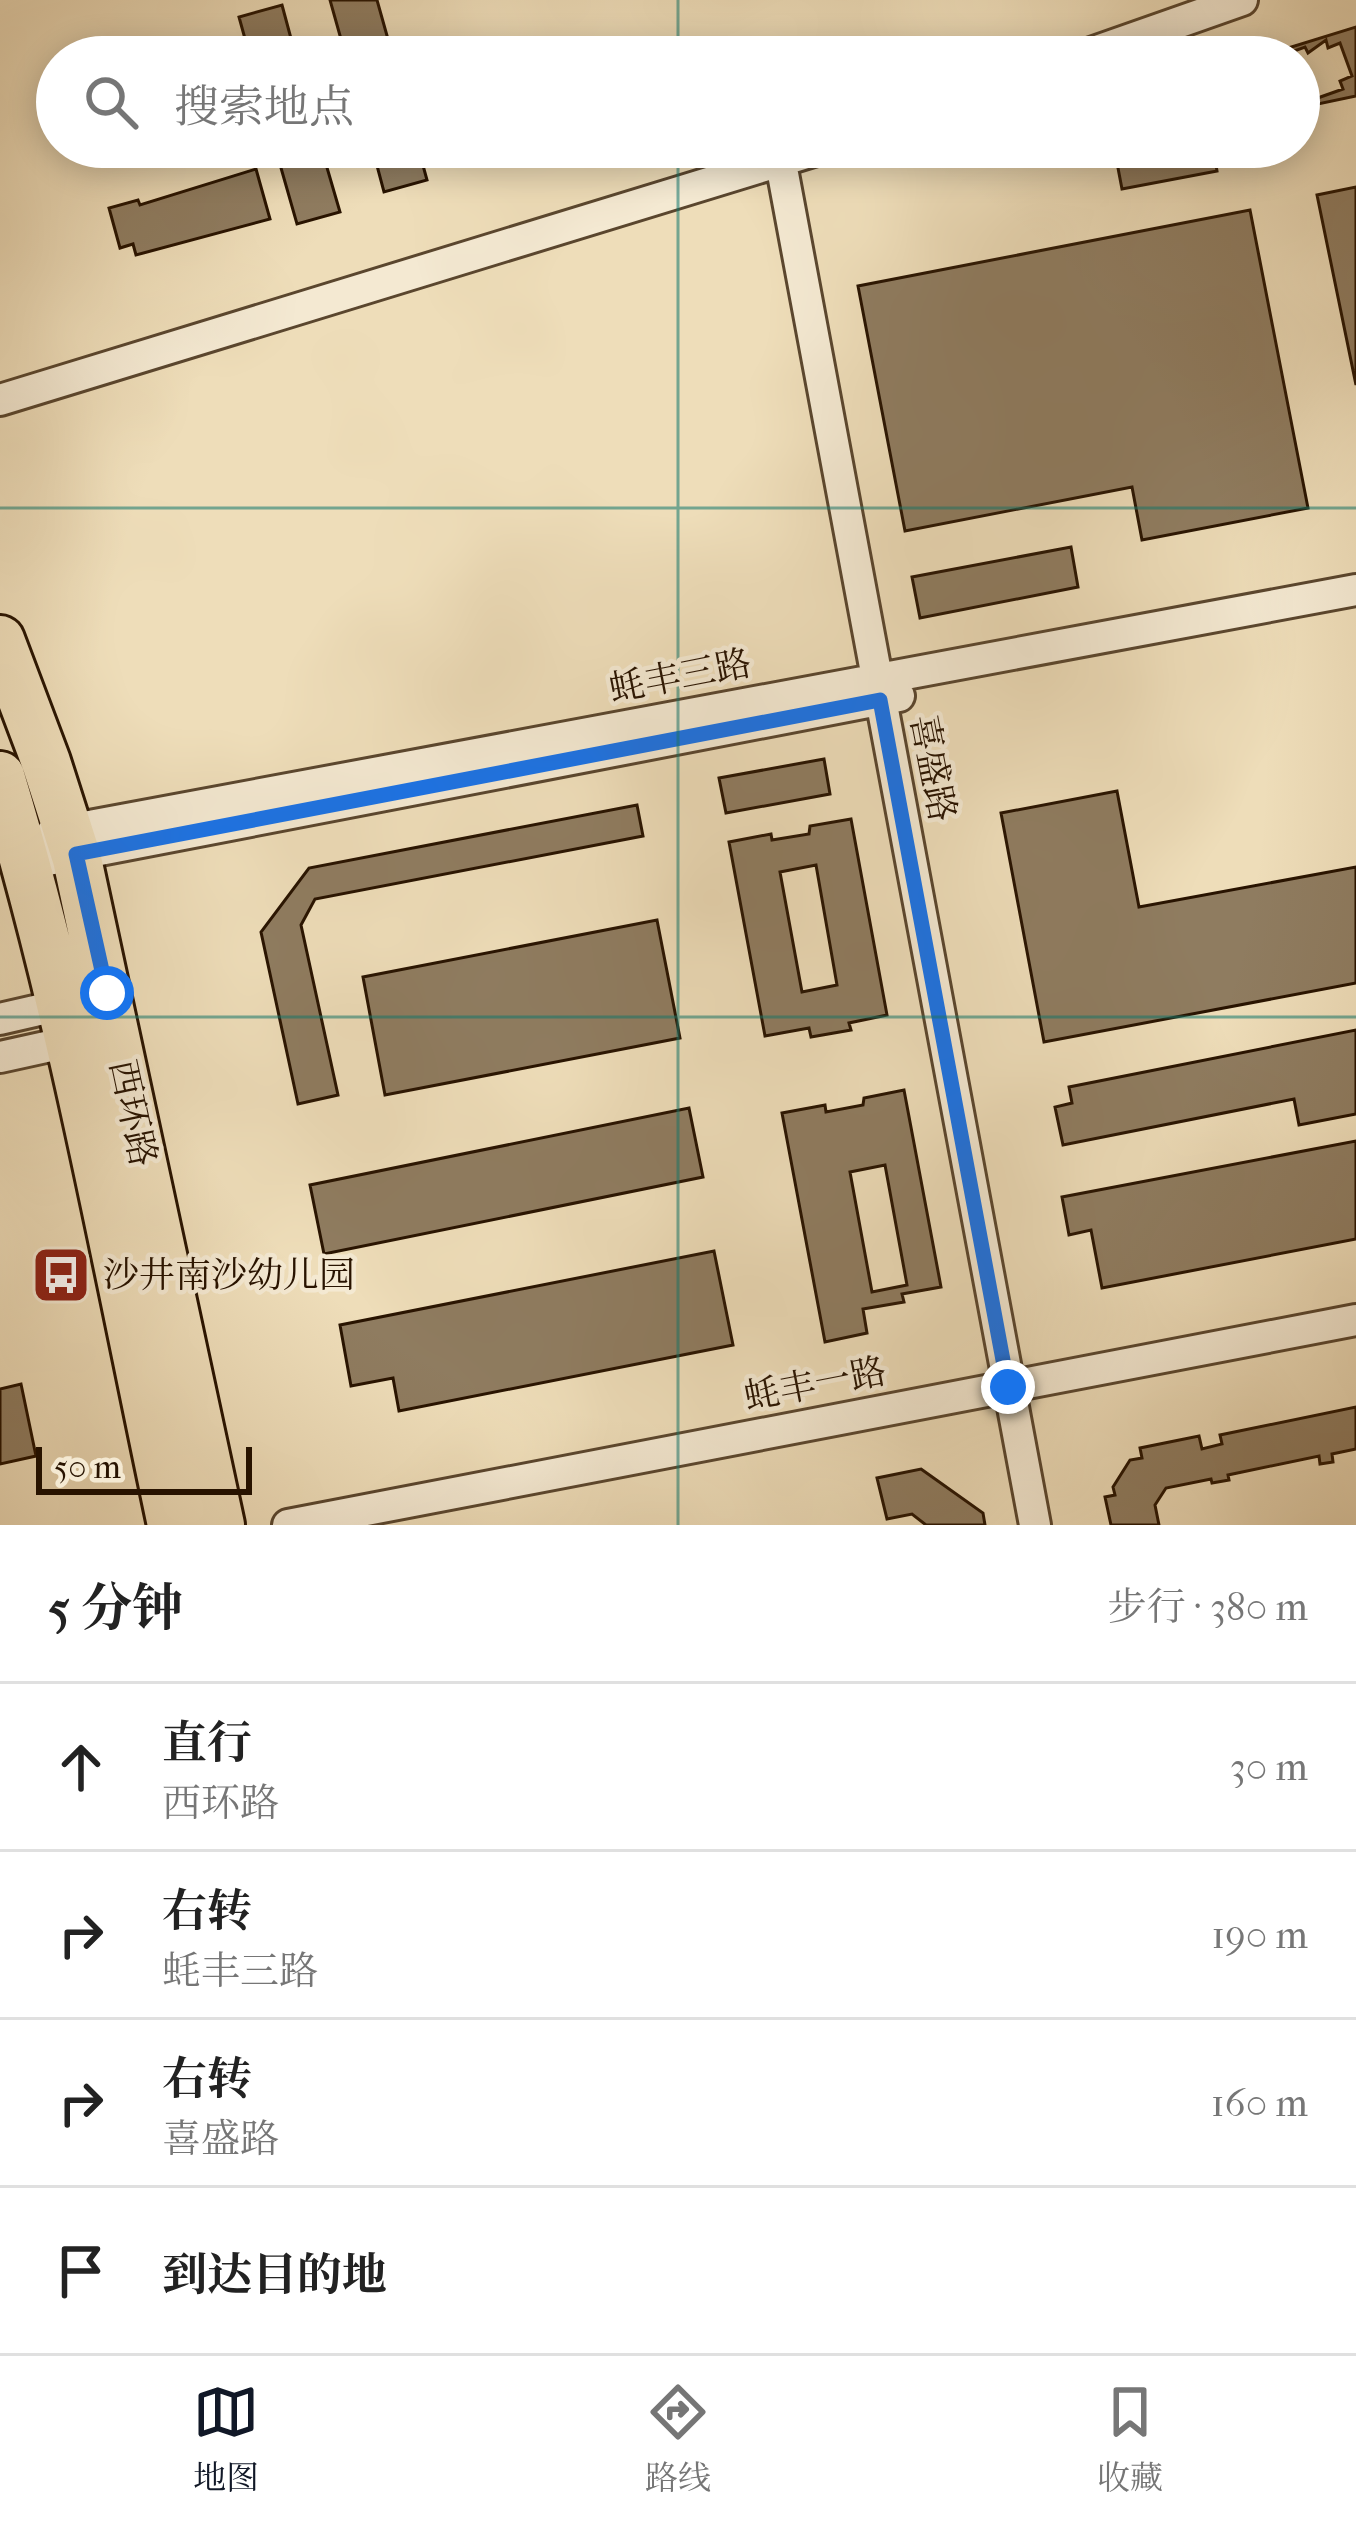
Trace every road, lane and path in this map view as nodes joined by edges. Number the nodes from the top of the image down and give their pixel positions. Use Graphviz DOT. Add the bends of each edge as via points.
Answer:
graph roads {
  1 [pos="1242,0"];
  2 [pos="1163,13"];
  3 [pos="1120,36"];
  4 [pos="765,168"];
  5 [pos="782,168"];
  6 [pos="0,400"];
  7 [pos="1356,590"];
  8 [pos="1356,609"];
  9 [pos="0,640"];
  10 [pos="879,690"];
  11 [pos="0,776"];
  12 [pos="72,842"];
  13 [pos="23,852"];
  14 [pos="111,1012"];
  15 [pos="0,1019"];
  16 [pos="64,1024"];
  17 [pos="0,1057"];
  18 [pos="1356,1320"];
  19 [pos="1008,1387"];
  20 [pos="172,1525"];
  21 [pos="220,1525"];
  22 [pos="288,1525"];
  23 [pos="1034,1525"];
  1 -- 2 [label="street"];
  2 -- 3 [label="street"];
  4 -- 6 [label="street"];
  5 -- 10 [label="street, 喜盛路"];
  7 -- 10 [label="street, 蚝丰三路"];
  8 -- 10 [label="street, 蚝丰三路"];
  9 -- 12 [label="main road, 西环路"];
  10 -- 12 [label="street, 蚝丰三路"];
  10 -- 19 [label="street, 喜盛路"];
  11 -- 13 [label="main road, 西环路"];
  12 -- 13 [label="street, 蚝丰三路"];
  12 -- 14 [label="main road, 西环路"];
  13 -- 16 [label="main road, 西环路"];
  14 -- 16 [label="street"];
  14 -- 21 [label="main road, 西环路"];
  15 -- 16 [label="street"];
  16 -- 17 [label="street"];
  16 -- 20 [label="main road, 西环路"];
  18 -- 19 [label="street, 蚝丰一路"];
  19 -- 22 [label="street, 蚝丰一路"];
  19 -- 23 [label="street, 喜盛路"];
}
